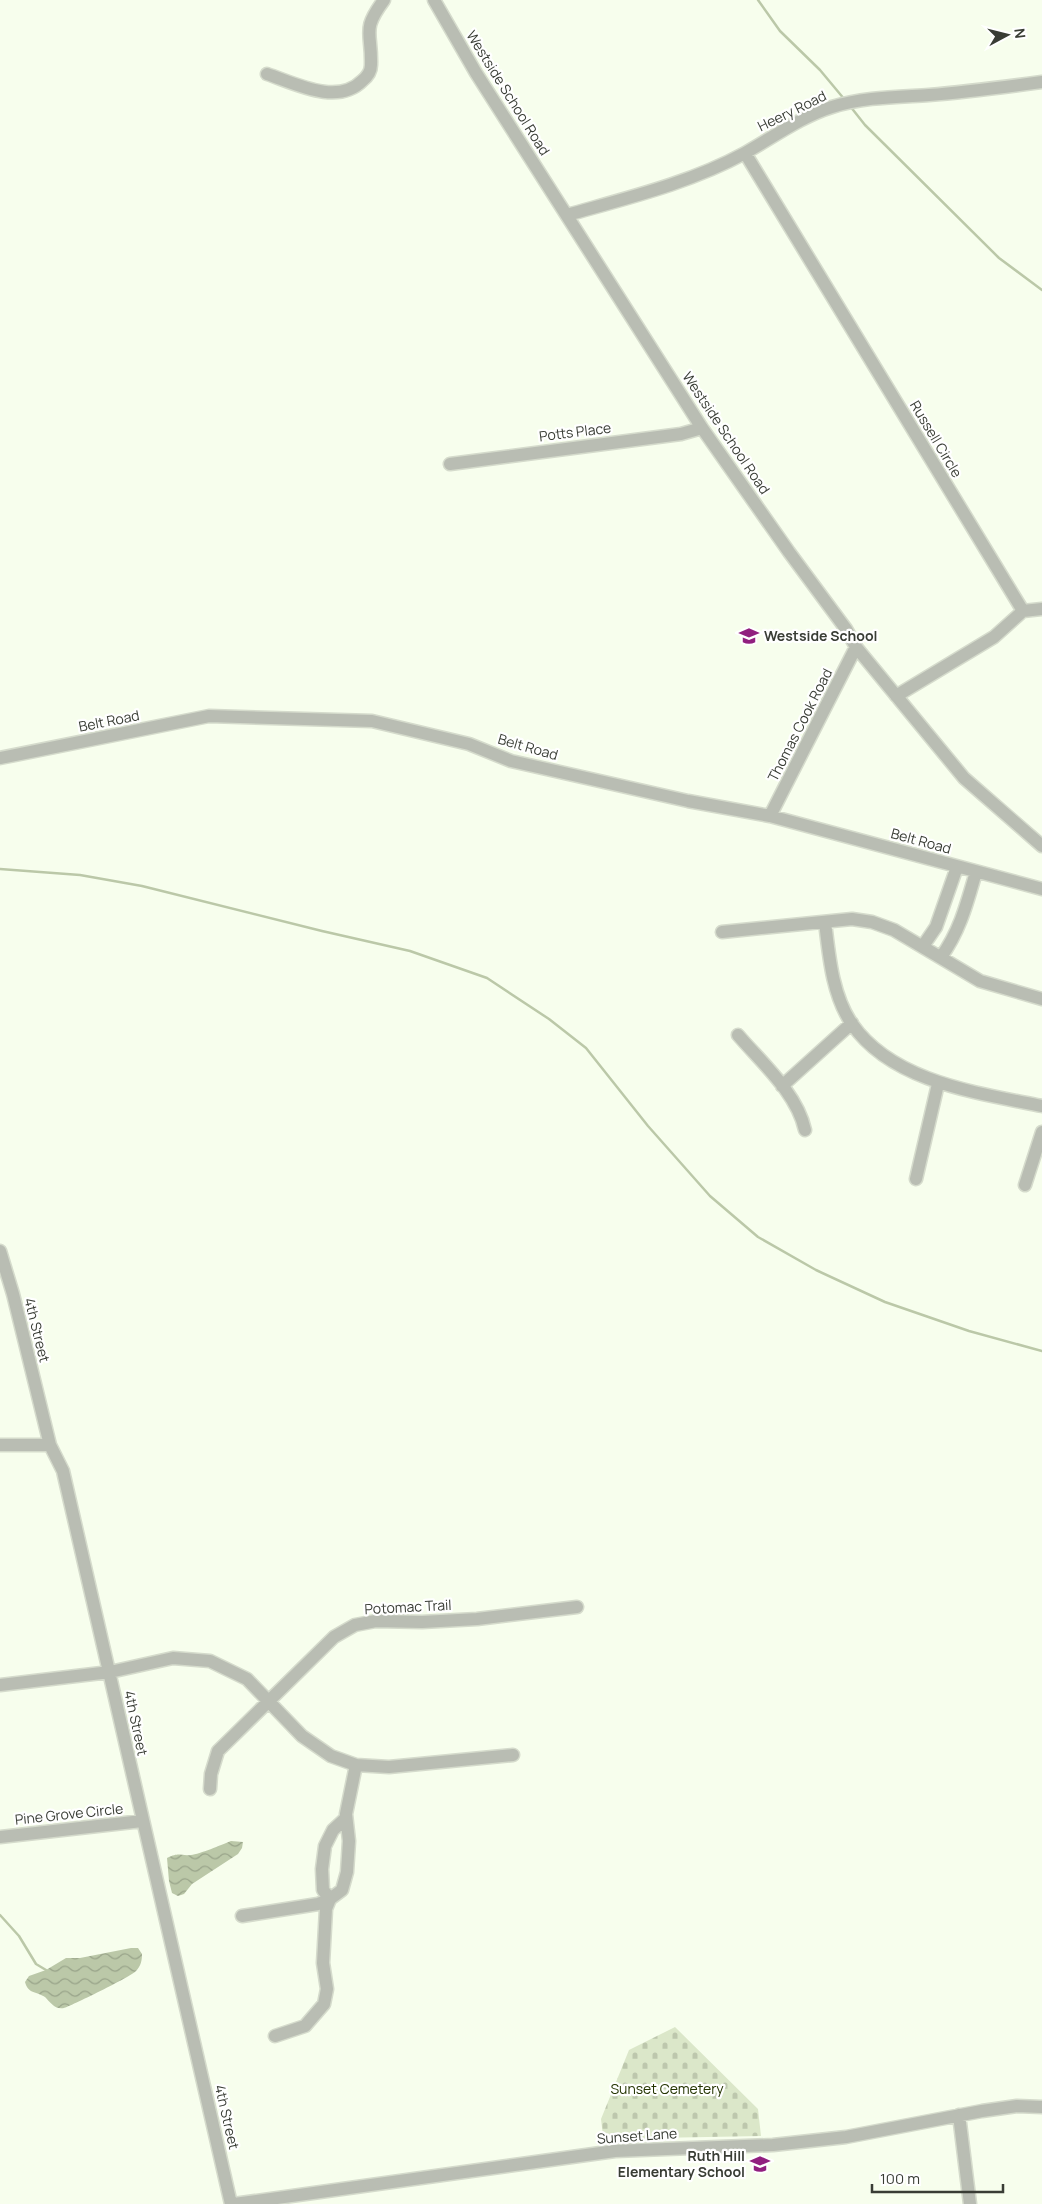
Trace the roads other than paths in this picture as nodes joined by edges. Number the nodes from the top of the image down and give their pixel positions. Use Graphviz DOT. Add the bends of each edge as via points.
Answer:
graph roads {
  1 [pos="384,0"];
  2 [pos="434,0"];
  3 [pos="267,74"];
  4 [pos="1042,82"];
  5 [pos="745,153"];
  6 [pos="567,215"];
  7 [pos="702,428"];
  8 [pos="450,464"];
  9 [pos="1042,608"];
  10 [pos="1023,611"];
  11 [pos="856,647"];
  12 [pos="896,696"];
  13 [pos="0,758"];
  14 [pos="770,816"];
  15 [pos="1042,846"];
  16 [pos="958,867"];
  17 [pos="976,872"];
  18 [pos="1042,888"];
  19 [pos="826,922"];
  20 [pos="722,932"];
  21 [pos="923,946"];
  22 [pos="941,957"];
  23 [pos="1042,999"];
  24 [pos="852,1023"];
  25 [pos="738,1035"];
  26 [pos="938,1084"];
  27 [pos="782,1086"];
  28 [pos="1042,1106"];
  29 [pos="805,1130"];
  30 [pos="1042,1132"];
  31 [pos="916,1178"];
  32 [pos="1025,1186"];
  33 [pos="0,1251"];
  34 [pos="0,1445"];
  35 [pos="50,1445"];
  36 [pos="577,1607"];
  37 [pos="110,1672"];
  38 [pos="0,1685"];
  39 [pos="270,1701"];
  40 [pos="513,1755"];
  41 [pos="356,1765"];
  42 [pos="210,1789"];
  43 [pos="346,1818"];
  44 [pos="142,1820"];
  45 [pos="0,1836"];
  46 [pos="330,1899"];
  47 [pos="242,1916"];
  48 [pos="276,2036"];
  49 [pos="1042,2107"];
  50 [pos="959,2115"];
  51 [pos="233,2204"];
  52 [pos="970,2204"];
  1 -- 3 [label="street" via="371,18 368,31 371,66 368,75 353,88 328,92"];
  2 -- 6 [label="street, Westside School Road" via="476,73"];
  4 -- 5 [label="street, Heery Road" via="849,102 829,108"];
  5 -- 6 [label="street, Heery Road" via="684,181"];
  5 -- 10 [label="street, Russell Circle"];
  6 -- 7 [label="street, Westside School Road"];
  7 -- 8 [label="street, Potts Place" via="681,434"];
  7 -- 11 [label="street, Westside School Road"];
  9 -- 10 [label="street"];
  10 -- 12 [label="street" via="994,637"];
  11 -- 12 [label="street, Westside School Road"];
  11 -- 14 [label="street, Thomas Cook Road"];
  12 -- 15 [label="street, Westside School Road" via="964,778"];
  13 -- 14 [label="street, Belt Road" via="209,716 372,721 469,744 511,761"];
  14 -- 16 [label="street, Belt Road"];
  16 -- 17 [label="street, Belt Road"];
  16 -- 21 [label="street" via="936,927"];
  17 -- 18 [label="street, Belt Road"];
  17 -- 22 [label="street" via="961,923"];
  19 -- 20 [label="street"];
  19 -- 21 [label="street" via="852,919 872,922"];
  19 -- 24 [label="street" via="838,992"];
  21 -- 22 [label="street"];
  22 -- 23 [label="street" via="980,982"];
  24 -- 26 [label="street" via="888,1058"];
  24 -- 27 [label="street"];
  25 -- 27 [label="street"];
  26 -- 28 [label="street"];
  26 -- 31 [label="street"];
  27 -- 29 [label="street" via="802,1116"];
  30 -- 32 [label="street"];
  33 -- 35 [label="street, 4th Street"];
  34 -- 35 [label="street"];
  35 -- 37 [label="street, 4th Street" via="63,1471"];
  36 -- 39 [label="street, Potomac Trail" via="477,1619 376,1621 355,1625 334,1637"];
  37 -- 38 [label="street"];
  37 -- 39 [label="street" via="173,1658 210,1661 247,1679"];
  37 -- 44 [label="street, 4th Street"];
  39 -- 41 [label="street" via="302,1736 331,1756"];
  39 -- 42 [label="street, Potomac Trail" via="218,1751"];
  40 -- 41 [label="street" via="389,1767"];
  41 -- 43 [label="street"];
  43 -- 46 [label="street" via="349,1841 347,1872 342,1890"];
  43 -- 46 [label="street" via="333,1830 325,1846 323,1890"];
  44 -- 45 [label="street, Pine Grove Circle"];
  44 -- 51 [label="street, 4th Street"];
  46 -- 47 [label="street" via="318,1904"];
  46 -- 48 [label="street" via="326,1909 323,1963 327,1989 324,2004 305,2026"];
  49 -- 50 [label="street, Sunset Lane" via="1017,2106"];
  50 -- 51 [label="street, Sunset Lane" via="846,2137 774,2144 615,2150"];
  50 -- 52 [label="street"];
}
